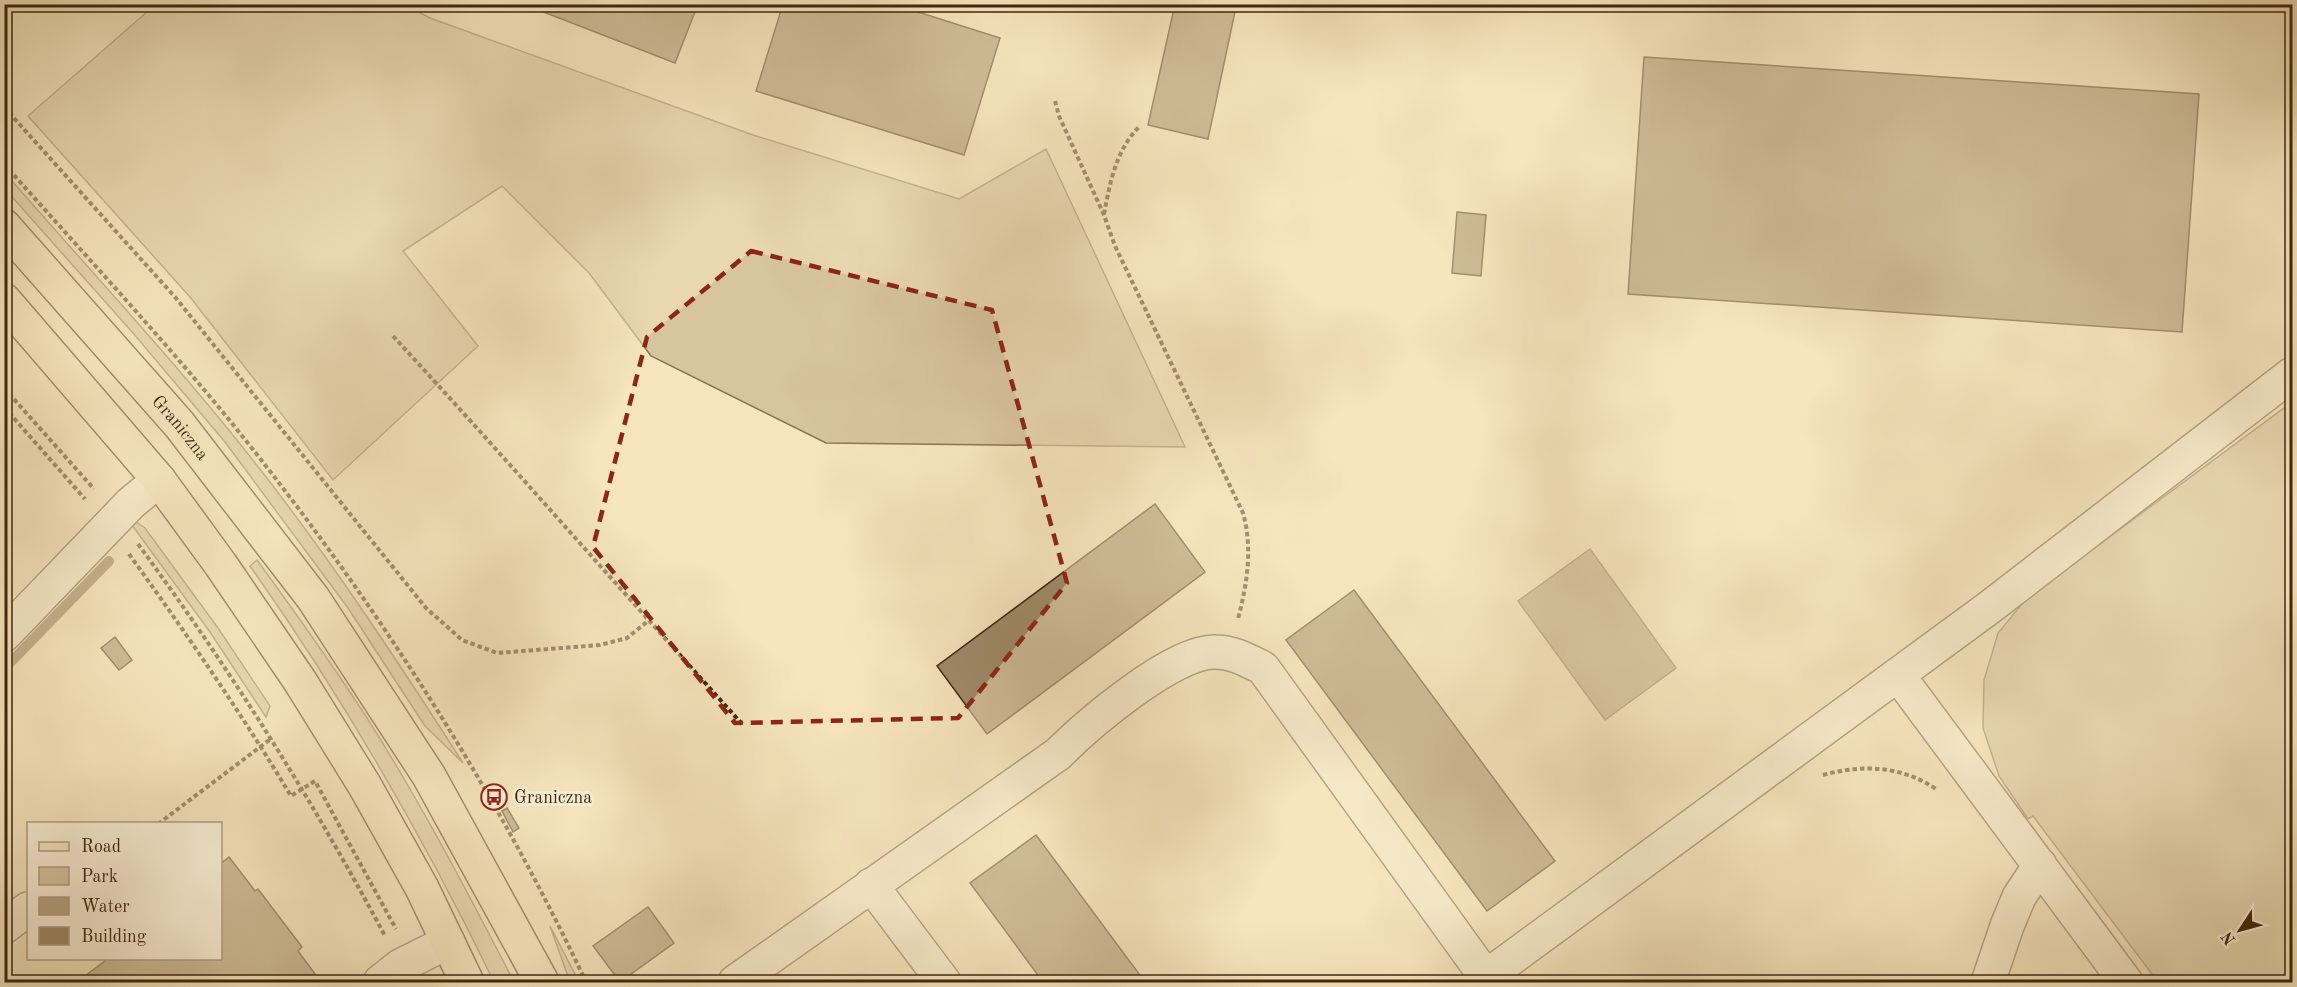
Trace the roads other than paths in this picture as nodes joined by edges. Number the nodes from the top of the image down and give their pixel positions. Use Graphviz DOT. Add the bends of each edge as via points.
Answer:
graph roads {
  1 [pos="4,226"];
  2 [pos="4,300"];
  3 [pos="2292,374"];
  4 [pos="159,480"];
  5 [pos="4,635"];
  6 [pos="1898,675"];
  7 [pos="2040,865"];
  8 [pos="871,885"];
  9 [pos="27,910"];
  10 [pos="4,927"];
  11 [pos="448,942"];
  12 [pos="397,970"];
  13 [pos="1482,980"];
  14 [pos="467,982"];
  15 [pos="542,982"];
  16 [pos="735,982"];
  17 [pos="944,982"];
  18 [pos="1988,982"];
  19 [pos="2126,982"];
  1 -- 15 [label="main road, Graniczna" via="179,424 313,598 429,776"];
  2 -- 4 [label="main road"];
  3 -- 6 [label="street"];
  4 -- 5 [label="street" via="131,503"];
  4 -- 11 [label="main road" via="318,709 422,888"];
  6 -- 7 [label="street"];
  6 -- 13 [label="street"];
  7 -- 18 [label="street" via="2015,906"];
  7 -- 19 [label="street"];
  8 -- 13 [label="street" via="1058,754 1086,726 1154,678 1194,655 1215,652 1239,656 1263,668"];
  8 -- 16 [label="street"];
  8 -- 17 [label="street"];
  9 -- 10 [label="street"];
  11 -- 12 [label="street"];
  11 -- 14 [label="main road"];
}
